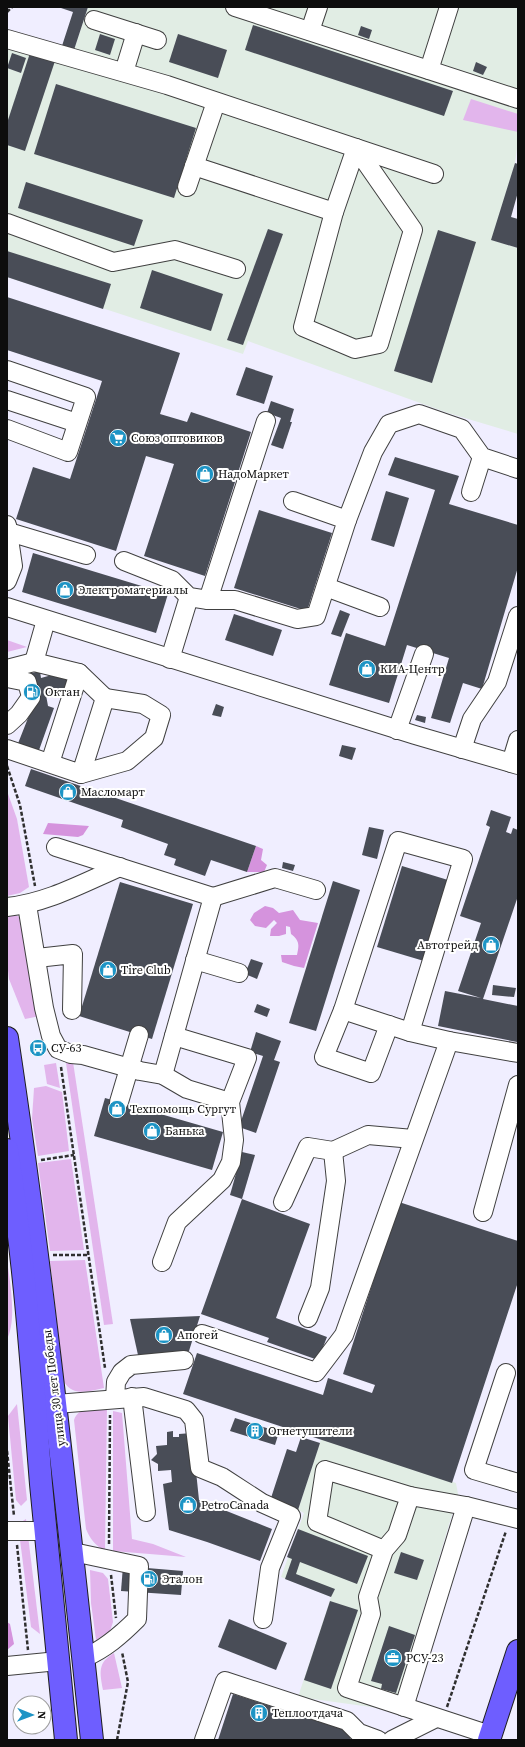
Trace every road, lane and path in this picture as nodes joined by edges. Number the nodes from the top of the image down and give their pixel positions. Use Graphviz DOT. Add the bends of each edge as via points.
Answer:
graph roads {
  1 [pos="12,7"];
  2 [pos="235,7"];
  3 [pos="318,7"];
  4 [pos="449,7"];
  5 [pos="7,12"];
  6 [pos="94,20"];
  7 [pos="310,31"];
  8 [pos="136,33"];
  9 [pos="7,39"];
  10 [pos="157,40"];
  11 [pos="429,70"];
  12 [pos="124,72"];
  13 [pos="518,99"];
  14 [pos="216,102"];
  15 [pos="356,148"];
  16 [pos="194,166"];
  17 [pos="434,174"];
  18 [pos="187,187"];
  19 [pos="334,212"];
  20 [pos="7,223"];
  21 [pos="236,268"];
  22 [pos="7,370"];
  23 [pos="7,400"];
  24 [pos="266,421"];
  25 [pos="77,423"];
  26 [pos="7,429"];
  27 [pos="482,457"];
  28 [pos="518,469"];
  29 [pos="471,492"];
  30 [pos="293,501"];
  31 [pos="347,520"];
  32 [pos="8,529"];
  33 [pos="86,555"];
  34 [pos="124,561"];
  35 [pos="7,581"];
  36 [pos="326,587"];
  37 [pos="189,597"];
  38 [pos="208,600"];
  39 [pos="7,607"];
  40 [pos="380,607"];
  41 [pos="518,616"];
  42 [pos="46,620"];
  43 [pos="424,654"];
  44 [pos="170,659"];
  45 [pos="34,662"];
  46 [pos="7,669"];
  47 [pos="79,673"];
  48 [pos="7,678"];
  49 [pos="105,698"];
  50 [pos="7,725"];
  51 [pos="397,730"];
  52 [pos="518,740"];
  53 [pos="462,749"];
  54 [pos="7,750"];
  55 [pos="50,763"];
  56 [pos="515,764"];
  57 [pos="7,766"];
  58 [pos="81,774"];
  59 [pos="56,847"];
  60 [pos="120,867"];
  61 [pos="316,890"];
  62 [pos="213,897"];
  63 [pos="32,903"];
  64 [pos="7,907"];
  65 [pos="37,958"];
  66 [pos="195,960"];
  67 [pos="239,973"];
  68 [pos="72,1010"];
  69 [pos="343,1010"];
  70 [pos="389,1025"];
  71 [pos="410,1032"];
  72 [pos="139,1035"];
  73 [pos="174,1036"];
  74 [pos="7,1038"];
  75 [pos="449,1041"];
  76 [pos="58,1049"];
  77 [pos="518,1053"];
  78 [pos="129,1067"];
  79 [pos="163,1075"];
  80 [pos="518,1085"];
  81 [pos="119,1102"];
  82 [pos="230,1102"];
  83 [pos="413,1139"];
  84 [pos="7,1150"];
  85 [pos="333,1151"];
  86 [pos="283,1202"];
  87 [pos="483,1212"];
  88 [pos="18,1213"];
  89 [pos="162,1262"];
  90 [pos="308,1318"];
  91 [pos="202,1334"];
  92 [pos="184,1360"];
  93 [pos="106,1369"];
  94 [pos="506,1373"];
  95 [pos="119,1398"];
  96 [pos="56,1404"];
  97 [pos="7,1451"];
  98 [pos="518,1483"];
  99 [pos="410,1496"];
  100 [pos="466,1506"];
  101 [pos="146,1512"];
  102 [pos="514,1518"];
  103 [pos="45,1531"];
  104 [pos="11,1532"];
  105 [pos="384,1550"];
  106 [pos="73,1552"];
  107 [pos="110,1560"];
  108 [pos="263,1619"];
  109 [pos="119,1637"];
  110 [pos="518,1651"];
  111 [pos="84,1658"];
  112 [pos="58,1661"];
  113 [pos="29,1664"];
  114 [pos="7,1666"];
  115 [pos="404,1707"];
  116 [pos="440,1719"];
  117 [pos="490,1738"];
  118 [pos="66,1740"];
  119 [pos="92,1740"];
  120 [pos="117,1740"];
  121 [pos="204,1740"];
  122 [pos="378,1740"];
  123 [pos="392,1740"];
  1 -- 5 [label="path"];
  2 -- 7 [label="lane"];
  3 -- 7 [label="lane"];
  4 -- 11 [label="lane"];
  6 -- 8 [label="lane"];
  7 -- 11 [label="lane"];
  8 -- 10 [label="lane"];
  8 -- 12 [label="lane"];
  9 -- 12 [label="lane"];
  11 -- 13 [label="lane"];
  12 -- 14 [label="lane"];
  14 -- 15 [label="lane"];
  14 -- 16 [label="lane"];
  15 -- 17 [label="lane"];
  15 -- 19 [label="lane"];
  15 -- 19 [label="lane" via="413,230 379,344 355,349 303,327"];
  16 -- 18 [label="lane"];
  16 -- 19 [label="lane"];
  20 -- 21 [label="lane" via="113,262 175,250"];
  22 -- 25 [label="lane" via="86,397"];
  23 -- 25 [label="lane"];
  24 -- 38 [label="lane"];
  25 -- 26 [label="lane" via="68,452"];
  27 -- 28 [label="lane"];
  27 -- 29 [label="lane"];
  27 -- 31 [label="lane" via="462,429 419,414 389,424 373,452"];
  30 -- 31 [label="lane"];
  31 -- 36 [label="lane"];
  32 -- 33 [label="lane"];
  32 -- 35 [label="lane" via="13,566"];
  34 -- 37 [label="lane" via="172,580"];
  36 -- 38 [label="lane" via="316,616 297,619 235,600"];
  36 -- 40 [label="lane"];
  37 -- 38 [label="lane"];
  37 -- 44 [label="lane"];
  39 -- 42 [label="lane"];
  41 -- 53 [label="lane" via="497,682 472,719"];
  42 -- 44 [label="lane"];
  42 -- 45 [label="lane"];
  43 -- 51 [label="lane"];
  44 -- 51 [label="lane"];
  45 -- 46 [label="lane"];
  45 -- 47 [label="lane"];
  47 -- 49 [label="lane"];
  47 -- 55 [label="lane"];
  48 -- 50 [label="lane" via="27,682 31,697"];
  49 -- 58 [label="lane"];
  49 -- 58 [label="lane" via="142,704 162,716 154,738 127,761"];
  51 -- 53 [label="lane"];
  52 -- 56 [label="lane"];
  53 -- 56 [label="lane"];
  54 -- 55 [label="lane"];
  55 -- 58 [label="lane"];
  57 -- 63 [label="path" via="20,805"];
  59 -- 60 [label="lane"];
  60 -- 62 [label="lane"];
  60 -- 63 [label="lane"];
  61 -- 62 [label="lane" via="275,878"];
  62 -- 66 [label="lane"];
  63 -- 64 [label="lane"];
  63 -- 65 [label="lane"];
  65 -- 68 [label="lane" via="73,954"];
  65 -- 76 [label="lane" via="44,1008 51,1036"];
  66 -- 67 [label="lane"];
  66 -- 73 [label="lane"];
  69 -- 70 [label="lane"];
  69 -- 70 [label="lane" via="324,1057 370,1073"];
  69 -- 71 [label="lane" via="398,841 463,859"];
  70 -- 71 [label="lane"];
  71 -- 75 [label="lane"];
  72 -- 78 [label="lane"];
  73 -- 79 [label="lane"];
  73 -- 82 [label="lane" via="247,1058"];
  74 -- 88 [label="main road, улица 30 лет Победы"];
  75 -- 77 [label="lane"];
  75 -- 83 [label="lane"];
  76 -- 78 [label="lane"];
  76 -- 93 [label="path"];
  78 -- 79 [label="lane"];
  78 -- 81 [label="lane"];
  79 -- 82 [label="lane" via="187,1089"];
  80 -- 87 [label="lane"];
  82 -- 89 [label="lane" via="234,1140 231,1162 222,1180 177,1222"];
  83 -- 85 [label="lane" via="368,1135"];
  83 -- 91 [label="lane" via="344,1335 316,1372"];
  84 -- 88 [label="main road, улица 30 лет Победы"];
  85 -- 86 [label="lane" via="308,1147"];
  85 -- 90 [label="lane" via="336,1181 321,1280"];
  88 -- 96 [label="main road, улица 30 лет Победы"];
  88 -- 103 [label="main road, улица 30 лет Победы"];
  92 -- 95 [label="lane" via="131,1365 122,1372 116,1382"];
  94 -- 98 [label="lane" via="474,1470"];
  95 -- 96 [label="lane"];
  95 -- 101 [label="lane"];
  95 -- 107 [label="path"];
  95 -- 108 [label="lane" via="144,1397 186,1410 194,1420 200,1468 222,1478 262,1504 291,1516 270,1568"];
  96 -- 106 [label="main road, улица 30 лет Победы"];
  97 -- 104 [label="path"];
  99 -- 100 [label="lane"];
  99 -- 105 [label="lane" via="397,1535"];
  99 -- 105 [label="lane" via="325,1470 317,1522"];
  100 -- 102 [label="lane"];
  100 -- 115 [label="lane"];
  102 -- 116 [label="path"];
  103 -- 104 [label="lane"];
  103 -- 112 [label="main road, улица 30 лет Победы"];
  104 -- 113 [label="path"];
  105 -- 115 [label="lane" via="368,1597 371,1614 347,1688"];
  106 -- 107 [label="lane"];
  106 -- 111 [label="main road, улица 30 лет Победы"];
  107 -- 109 [label="path" via="113,1603"];
  107 -- 109 [label="lane" via="139,1566 138,1619"];
  109 -- 111 [label="lane" via="98,1652"];
  109 -- 120 [label="path" via="128,1682"];
  110 -- 117 [label="main road"];
  111 -- 119 [label="main road, улица 30 лет Победы"];
  112 -- 113 [label="lane"];
  112 -- 118 [label="main road, улица 30 лет Победы"];
  113 -- 114 [label="lane"];
  115 -- 116 [label="lane"];
  116 -- 117 [label="lane"];
  116 -- 123 [label="lane"];
  121 -- 122 [label="lane" via="225,1681 347,1721 359,1733"];
}
